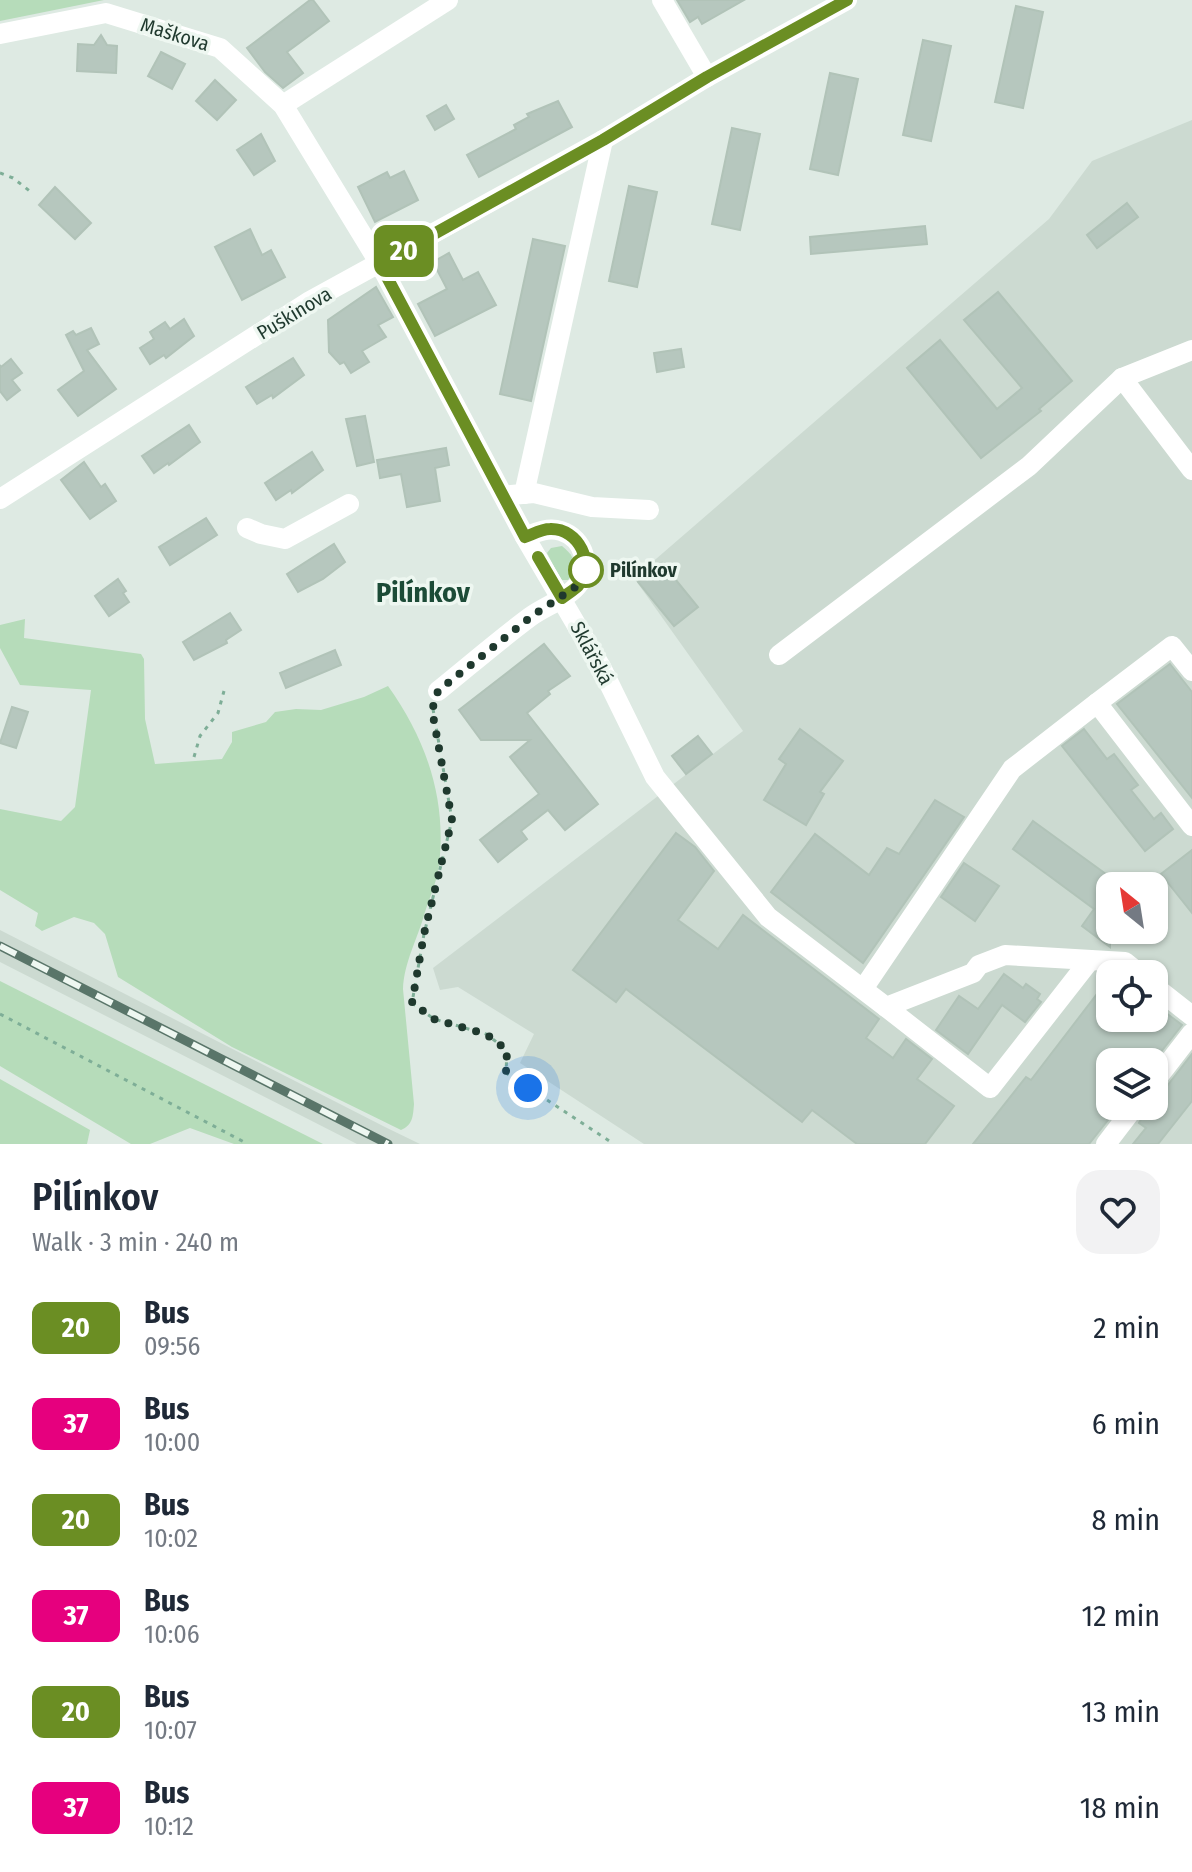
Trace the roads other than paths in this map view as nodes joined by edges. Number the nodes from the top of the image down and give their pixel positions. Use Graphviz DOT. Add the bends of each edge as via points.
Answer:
graph roads {
  1 [pos="448,0"];
  2 [pos="662,0"];
  3 [pos="847,0"];
  4 [pos="0,34"];
  5 [pos="707,77"];
  6 [pos="283,105"];
  7 [pos="603,140"];
  8 [pos="380,264"];
  9 [pos="1192,350"];
  10 [pos="1122,378"];
  11 [pos="1192,470"];
  12 [pos="524,494"];
  13 [pos="503,495"];
  14 [pos="0,499"];
  15 [pos="349,504"];
  16 [pos="649,510"];
  17 [pos="247,528"];
  18 [pos="525,537"];
  19 [pos="562,598"];
  20 [pos="779,655"];
  21 [pos="1192,671"];
  22 [pos="438,691"];
  23 [pos="1097,703"];
  24 [pos="1192,826"];
  25 [pos="1090,960"];
  26 [pos="1096,960"];
  27 [pos="863,989"];
  28 [pos="1168,995"];
  29 [pos="886,1007"];
  30 [pos="1189,1008"];
  31 [pos="1192,1033"];
  32 [pos="1168,1064"];
  33 [pos="1124,1120"];
  34 [pos="1106,1144"];
  1 -- 6 [label="street"];
  2 -- 5 [label="street"];
  3 -- 5 [label="street, Puškinova"];
  4 -- 6 [label="street, Maškova" via="106,13 220,48"];
  5 -- 7 [label="street, Puškinova"];
  6 -- 8 [label="street, Maškova"];
  7 -- 8 [label="street, Puškinova"];
  7 -- 12 [label="street"];
  8 -- 13 [label="street, Sklářská"];
  8 -- 14 [label="street, Puškinova" via="310,301"];
  9 -- 10 [label="street"];
  10 -- 11 [label="street"];
  10 -- 20 [label="street" via="1029,466"];
  12 -- 13 [label="street"];
  12 -- 16 [label="street" via="592,507"];
  13 -- 18 [label="street, Sklářská"];
  15 -- 17 [label="street" via="285,539"];
  18 -- 19 [label="street, Sklářská"];
  18 -- 19 [label="street" via="550,529 579,543 586,570"];
  19 -- 22 [label="street"];
  19 -- 27 [label="street, Sklářská" via="655,777 768,917"];
  21 -- 23 [label="street" via="1172,646"];
  23 -- 24 [label="street"];
  23 -- 27 [label="street" via="1012,769"];
  25 -- 26 [label="street"];
  25 -- 29 [label="street" via="1005,955"];
  25 -- 29 [label="street, Sklářská" via="990,1088"];
  27 -- 29 [label="street, Sklářská"];
  28 -- 30 [label="street"];
  31 -- 32 [label="street"];
  33 -- 34 [label="street"];
}
